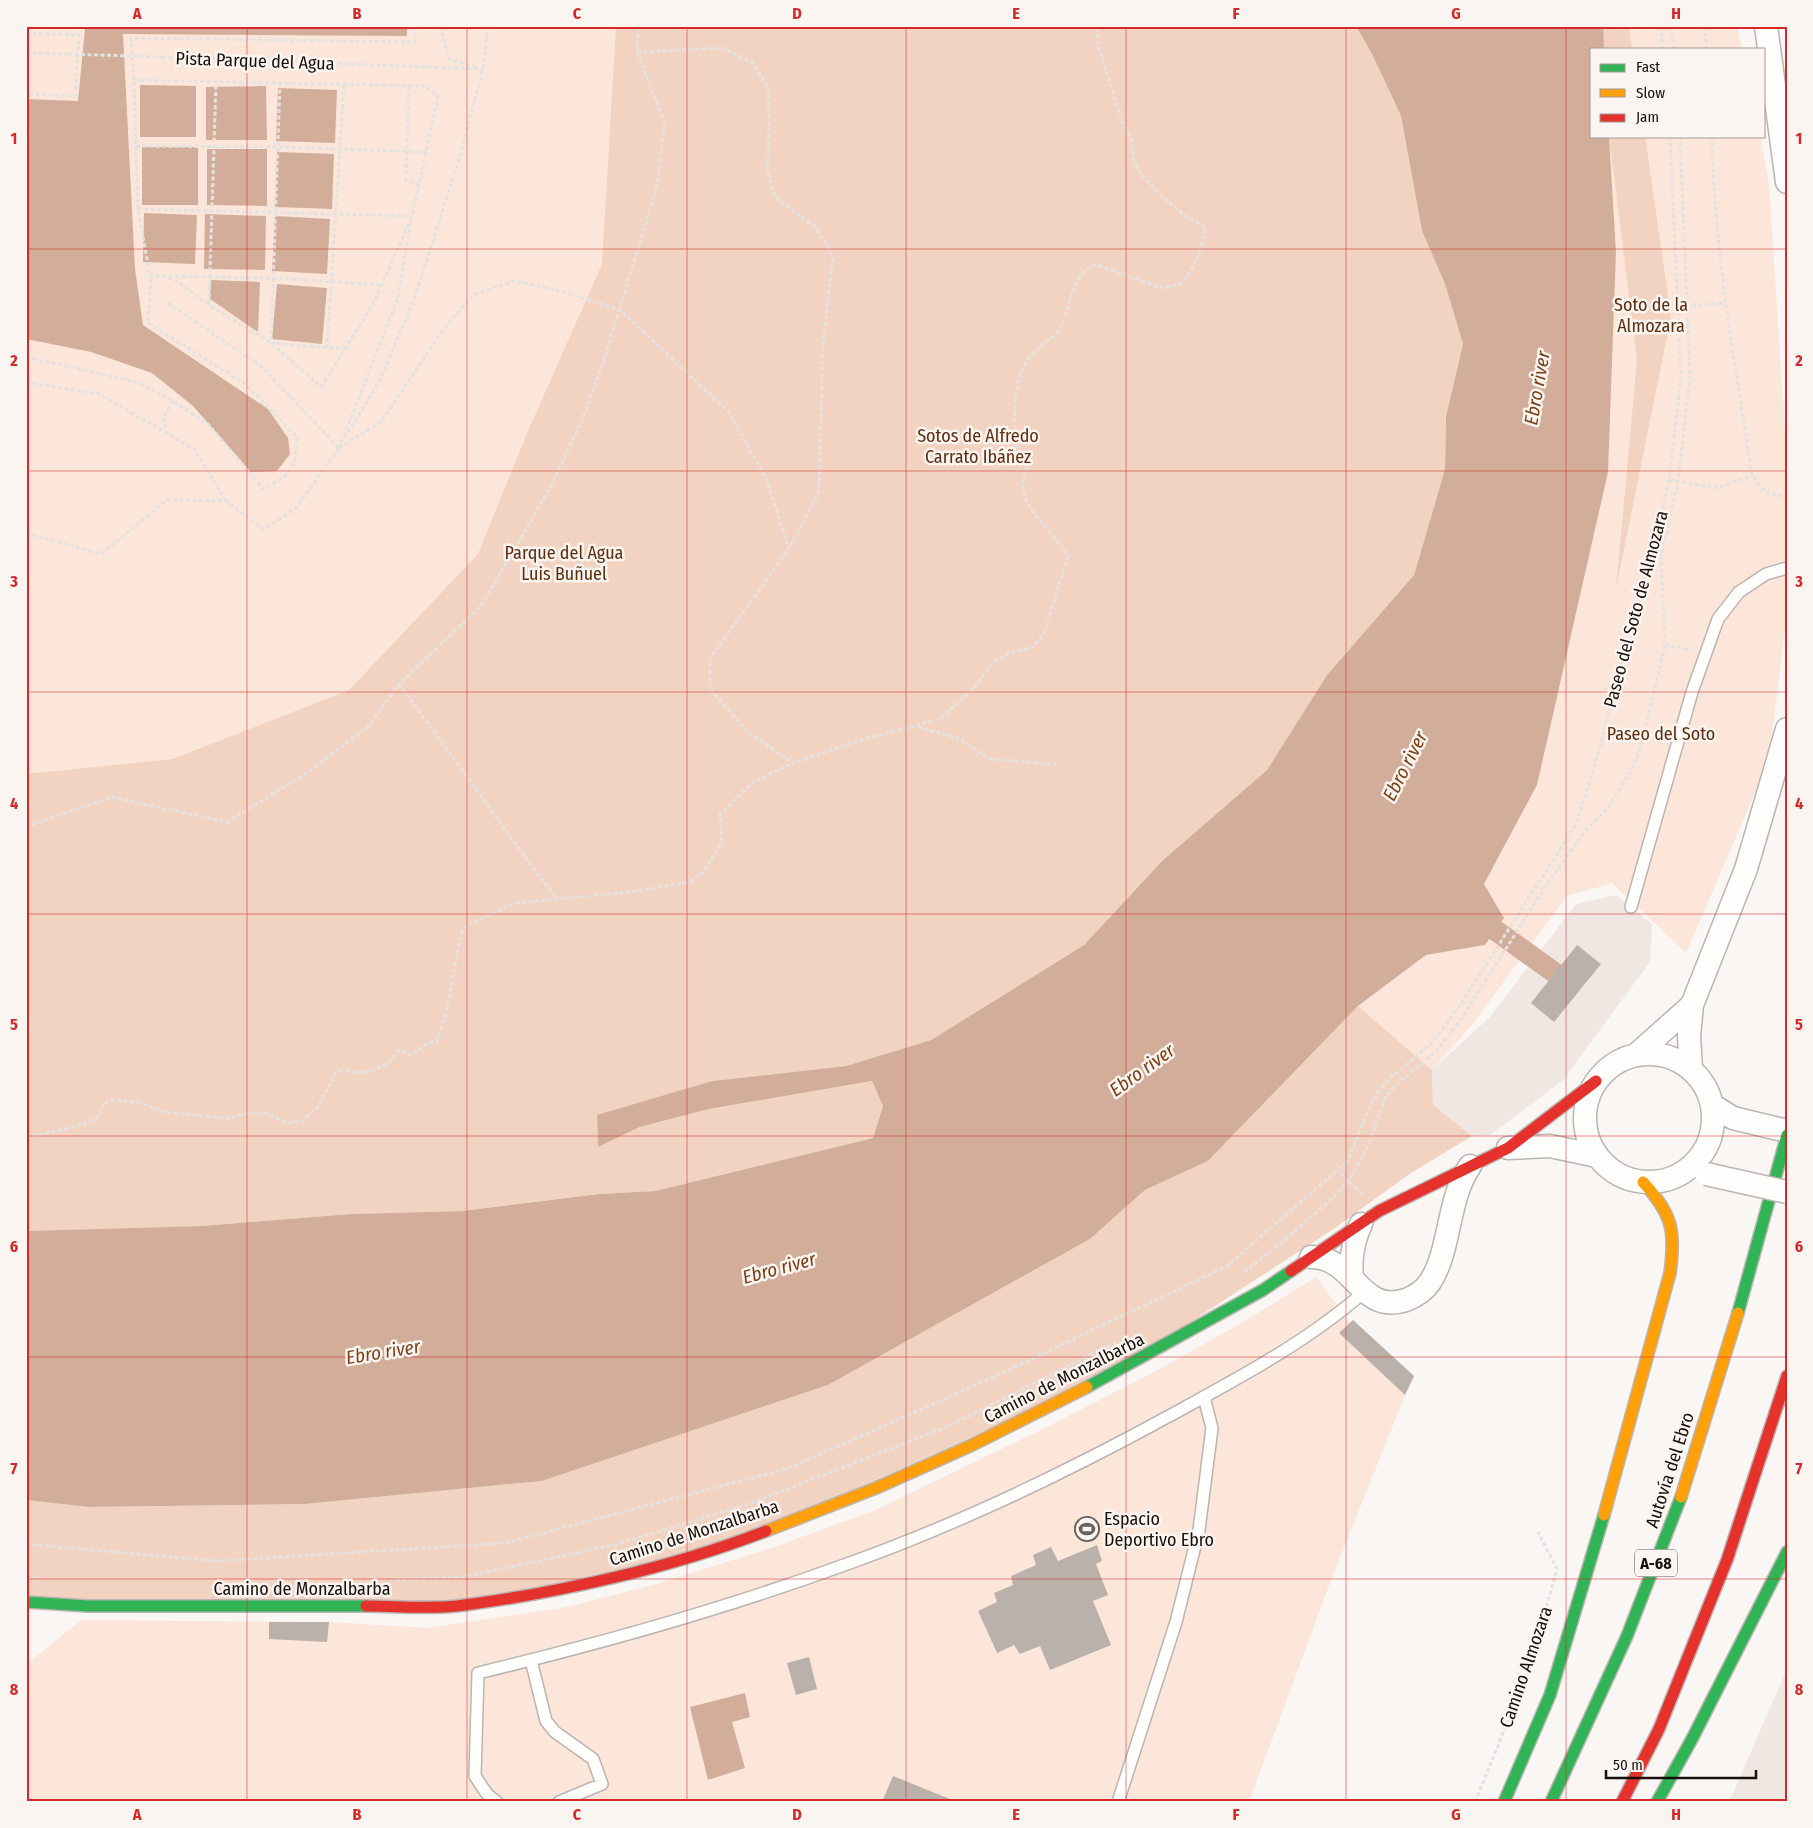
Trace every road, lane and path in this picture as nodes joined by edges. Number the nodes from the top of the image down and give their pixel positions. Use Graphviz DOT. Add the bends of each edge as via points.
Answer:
graph roads {
  1 [pos="415,26"];
  2 [pos="440,26"];
  3 [pos="488,26"];
  4 [pos="638,26"];
  5 [pos="1098,26"];
  6 [pos="1661,26"];
  7 [pos="1671,26"];
  8 [pos="1704,26"];
  9 [pos="1766,26"];
  10 [pos="26,33"];
  11 [pos="1663,48"];
  12 [pos="1674,48"];
  13 [pos="1707,48"];
  14 [pos="637,52"];
  15 [pos="26,53"];
  16 [pos="483,69"];
  17 [pos="134,80"];
  18 [pos="216,82"];
  19 [pos="280,83"];
  20 [pos="344,85"];
  21 [pos="409,86"];
  22 [pos="26,94"];
  23 [pos="1670,138"];
  24 [pos="1680,138"];
  25 [pos="1712,138"];
  26 [pos="136,146"];
  27 [pos="214,146"];
  28 [pos="279,147"];
  29 [pos="340,149"];
  30 [pos="408,152"];
  31 [pos="426,152"];
  32 [pos="1787,182"];
  33 [pos="419,185"];
  34 [pos="138,209"];
  35 [pos="211,212"];
  36 [pos="276,212"];
  37 [pos="336,214"];
  38 [pos="412,216"];
  39 [pos="150,276"];
  40 [pos="210,276"];
  41 [pos="274,278"];
  42 [pos="333,281"];
  43 [pos="382,285"];
  44 [pos="168,303"];
  45 [pos="1725,303"];
  46 [pos="209,305"];
  47 [pos="1679,307"];
  48 [pos="1687,307"];
  49 [pos="620,310"];
  50 [pos="271,344"];
  51 [pos="328,348"];
  52 [pos="345,349"];
  53 [pos="26,357"];
  54 [pos="26,382"];
  55 [pos="173,401"];
  56 [pos="168,434"];
  57 [pos="339,448"];
  58 [pos="1752,476"];
  59 [pos="1669,480"];
  60 [pos="1678,482"];
  61 [pos="1787,496"];
  62 [pos="226,501"];
  63 [pos="26,533"];
  64 [pos="789,549"];
  65 [pos="1787,568"];
  66 [pos="1665,645"];
  67 [pos="1706,653"];
  68 [pos="399,684"];
  69 [pos="917,727"];
  70 [pos="1787,729"];
  71 [pos="793,763"];
  72 [pos="1060,765"];
  73 [pos="26,827"];
  74 [pos="556,899"];
  75 [pos="1631,907"];
  76 [pos="1692,1005"];
  77 [pos="1636,1055"];
  78 [pos="1691,1069"];
  79 [pos="1596,1081"];
  80 [pos="1712,1105"];
  81 [pos="1787,1131"];
  82 [pos="1787,1135"];
  83 [pos="26,1137"];
  84 [pos="1508,1148"];
  85 [pos="1597,1156"];
  86 [pos="1348,1160"];
  87 [pos="1470,1166"];
  88 [pos="1683,1173"];
  89 [pos="1349,1181"];
  90 [pos="1643,1182"];
  91 [pos="1787,1192"];
  92 [pos="1361,1224"];
  93 [pos="1311,1257"];
  94 [pos="1236,1277"];
  95 [pos="1358,1284"];
  96 [pos="1118,1341"];
  97 [pos="1787,1376"];
  98 [pos="1204,1397"];
  99 [pos="1538,1532"];
  100 [pos="26,1544"];
  101 [pos="1787,1552"];
  102 [pos="26,1576"];
  103 [pos="43,1578"];
  104 [pos="387,1581"];
  105 [pos="26,1602"];
  106 [pos="532,1660"];
  107 [pos="488,1798"];
  108 [pos="497,1802"];
  109 [pos="559,1802"];
  110 [pos="1118,1802"];
  111 [pos="1476,1802"];
  112 [pos="1504,1802"];
  113 [pos="1550,1802"];
  114 [pos="1622,1802"];
  115 [pos="1657,1802"];
  1 -- 17 [label="path" via="415,42 131,38"];
  2 -- 16 [label="path" via="449,59"];
  3 -- 16 [label="path"];
  4 -- 14 [label="path"];
  5 -- 69 [label="path" via="1097,42 1130,139 1133,158 1141,174 1160,195 1205,227 1202,251 1182,283 1162,288 1097,265 1089,267 1074,285 1068,310 1057,333 1046,339 1029,357 1018,379 1017,446 1028,462 1023,486 1032,512 1062,543 1068,556 1062,580 1044,633 1033,646 992,663 974,688 940,719"];
  6 -- 11 [label="path"];
  7 -- 12 [label="path"];
  8 -- 13 [label="path"];
  9 -- 32 [label="street"];
  10 -- 22 [label="path" via="78,35 75,96"];
  14 -- 49 [label="path" via="665,124 656,190"];
  14 -- 64 [label="path" via="723,48 753,63 768,88 767,169 775,197 816,228 833,256 823,342 819,492"];
  15 -- 16 [label="path, Pista Parque del Agua, bridge"];
  16 -- 57 [label="path" via="441,219 414,300 379,382"];
  17 -- 18 [label="path"];
  17 -- 26 [label="path"];
  18 -- 19 [label="path"];
  18 -- 27 [label="path"];
  19 -- 20 [label="path"];
  19 -- 28 [label="path"];
  20 -- 21 [label="path"];
  20 -- 29 [label="path"];
  21 -- 30 [label="path"];
  21 -- 31 [label="path" via="426,86 438,97"];
  23 -- 47 [label="path, Paseo del Soto de Almozara"];
  24 -- 48 [label="path, Paseo del Soto de Almozara"];
  25 -- 45 [label="path" via="1713,198"];
  26 -- 27 [label="path"];
  26 -- 34 [label="path"];
  27 -- 28 [label="path"];
  27 -- 35 [label="path"];
  28 -- 29 [label="path"];
  28 -- 36 [label="path"];
  29 -- 30 [label="path"];
  29 -- 37 [label="path"];
  30 -- 31 [label="path"];
  30 -- 33 [label="path" via="406,180"];
  31 -- 33 [label="path"];
  33 -- 38 [label="path"];
  34 -- 35 [label="path"];
  34 -- 39 [label="path"];
  35 -- 36 [label="path"];
  35 -- 40 [label="path"];
  36 -- 37 [label="path"];
  36 -- 41 [label="path"];
  37 -- 38 [label="path"];
  37 -- 42 [label="path"];
  38 -- 43 [label="path"];
  38 -- 57 [label="path" via="398,298"];
  39 -- 40 [label="path"];
  39 -- 46 [label="path" via="174,278"];
  39 -- 55 [label="path" via="148,324 245,384 297,437 296,460 282,479 263,488 208,424"];
  40 -- 41 [label="path"];
  40 -- 46 [label="path"];
  41 -- 42 [label="path"];
  41 -- 50 [label="path"];
  42 -- 43 [label="path"];
  42 -- 51 [label="path"];
  43 -- 52 [label="path"];
  44 -- 57 [label="path" via="262,367"];
  45 -- 48 [label="path"];
  45 -- 58 [label="path"];
  46 -- 50 [label="path"];
  47 -- 48 [label="path"];
  47 -- 59 [label="path, Paseo del Soto de Almozara" via="1682,378"];
  48 -- 60 [label="path, Paseo del Soto de Almozara" via="1690,378"];
  49 -- 57 [label="path" via="561,291 514,281 473,295 441,333 381,422"];
  49 -- 64 [label="path" via="728,411 766,478"];
  49 -- 68 [label="path" via="583,418 550,488 482,606"];
  50 -- 51 [label="path"];
  50 -- 52 [label="path" via="322,387"];
  51 -- 52 [label="path"];
  53 -- 55 [label="path" via="137,382"];
  54 -- 56 [label="path" via="99,394"];
  55 -- 56 [label="path" via="163,418"];
  56 -- 62 [label="path" via="194,449"];
  57 -- 62 [label="path" via="296,508 264,528"];
  58 -- 60 [label="path" via="1716,488"];
  58 -- 61 [label="path" via="1767,493"];
  59 -- 60 [label="path"];
  59 -- 86 [label="path, Paseo del Soto de Almozara" via="1640,602 1576,824 1462,1004 1430,1045 1378,1092"];
  60 -- 66 [label="path, Paseo del Soto de Almozara" via="1661,555"];
  62 -- 63 [label="path" via="167,500 101,554"];
  64 -- 71 [label="path" via="710,658 710,689 748,732"];
  65 -- 67 [label="lane" via="1766,574 1738,592 1718,619"];
  66 -- 67 [label="path"];
  66 -- 89 [label="path, Paseo del Soto de Almozara" via="1632,770 1607,809 1586,830 1551,878 1460,1021 1438,1050 1385,1098 1368,1146"];
  67 -- 75 [label="lane" via="1664,786"];
  68 -- 73 [label="path" via="368,727 308,772 227,822 111,797"];
  68 -- 74 [label="path"];
  69 -- 71 [label="path" via="864,739"];
  69 -- 72 [label="path" via="958,738 990,759"];
  70 -- 76 [label="street" via="1746,869"];
  71 -- 74 [label="path" via="753,782 720,814 722,841 705,870 690,882"];
  74 -- 83 [label="path" via="515,903 462,930 446,1013 437,1041 426,1044 411,1055 399,1050 387,1064 372,1071 341,1070 335,1074 318,1107 302,1121 288,1123 256,1112 227,1118 164,1112 139,1102 112,1100 104,1103 101,1114 94,1119"];
  76 -- 77 [label="street"];
  76 -- 78 [label="street" via="1689,1036"];
  77 -- 78 [label="street" via="1665,1056"];
  77 -- 79 [label="street" via="1609,1067"];
  78 -- 80 [label="street" via="1708,1092"];
  79 -- 84 [label="main road, Camino de Monzalbarba"];
  79 -- 85 [label="street" via="1585,1106 1584,1119 1590,1145"];
  80 -- 81 [label="street" via="1733,1118"];
  80 -- 88 [label="street" via="1708,1144"];
  82 -- 113 [label="main road, Autovía del Ebro / A-68" via="1740,1315 1668,1534 1601,1699"];
  84 -- 85 [label="street" via="1550,1146"];
  84 -- 87 [label="main road, Camino de Monzalbarba"];
  85 -- 90 [label="street" via="1617,1174"];
  86 -- 89 [label="path, Paseo del Soto de Almozara" via="1342,1175"];
  86 -- 100 [label="path" via="1227,1266 981,1383 786,1469 505,1543 216,1561"];
  87 -- 92 [label="main road, Camino de Monzalbarba" via="1406,1196"];
  87 -- 95 [label="street" via="1455,1201 1436,1268 1424,1290 1414,1297 1390,1302 1372,1298"];
  88 -- 90 [label="street"];
  88 -- 91 [label="street, bridge" via="1706,1174"];
  89 -- 94 [label="path, Paseo del Soto de Almozara" via="1279,1245"];
  90 -- 112 [label="main road" via="1660,1200 1671,1220 1674,1246 1670,1273 1604,1516 1550,1695"];
  92 -- 93 [label="main road, Camino de Monzalbarba"];
  92 -- 95 [label="street" via="1351,1262"];
  93 -- 95 [label="street" via="1328,1259"];
  93 -- 105 [label="main road, Camino de Monzalbarba" via="1218,1317 972,1445 876,1488 735,1543 609,1579 455,1606 88,1606"];
  95 -- 98 [label="lane" via="1325,1324"];
  96 -- 104 [label="path" via="951,1425 749,1504 614,1545 463,1577"];
  97 -- 114 [label="main road" via="1727,1560 1658,1729"];
  98 -- 106 [label="lane" via="1098,1455 849,1564 684,1619"];
  98 -- 110 [label="lane" via="1212,1428 1200,1530 1176,1622"];
  99 -- 111 [label="path, Camino Almozara" via="1557,1569 1528,1672"];
  101 -- 115 [label="main road"];
  102 -- 103 [label="path"];
  106 -- 107 [label="lane" via="478,1673 475,1776"];
  106 -- 109 [label="lane" via="546,1721 593,1759 602,1784"];
  107 -- 108 [label="lane"];
}
